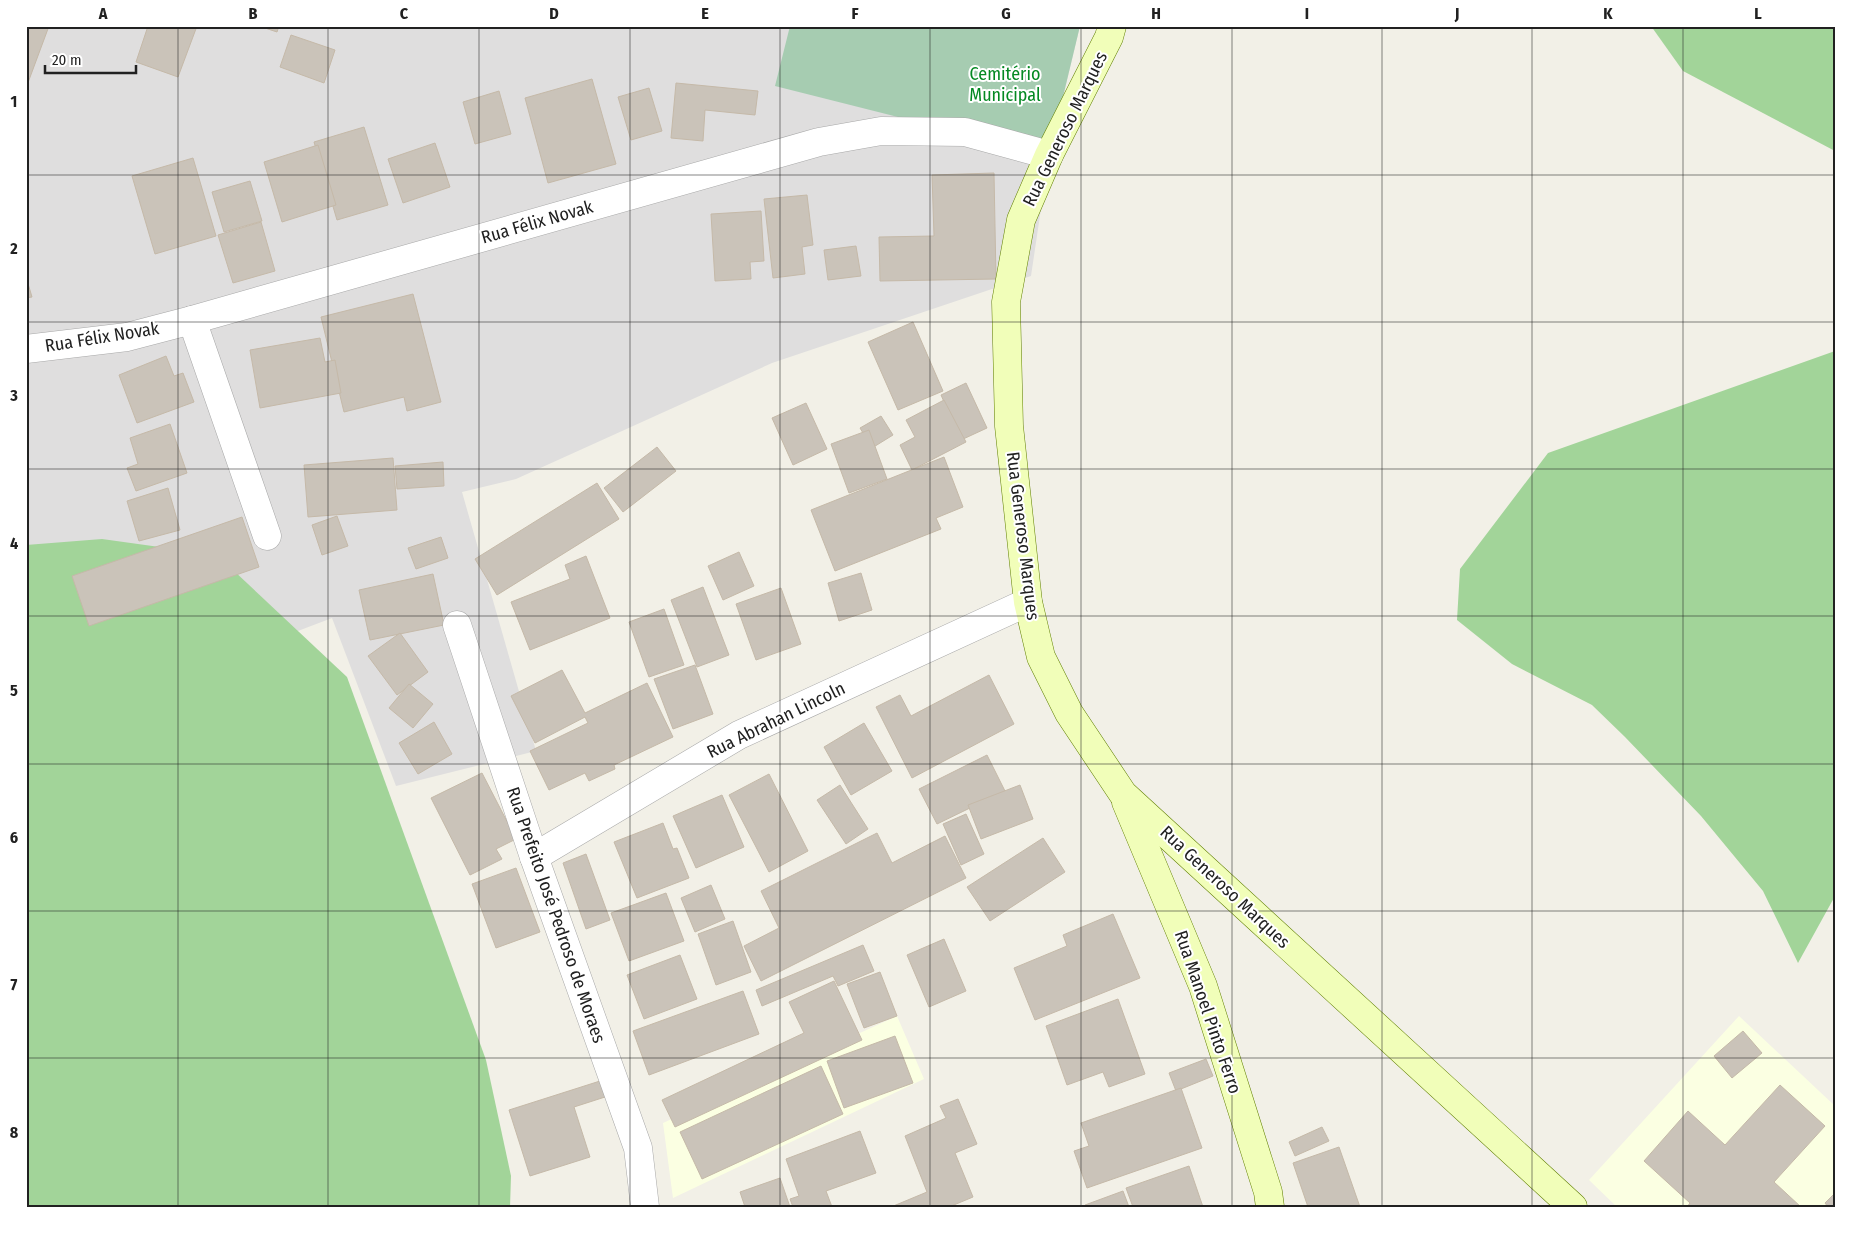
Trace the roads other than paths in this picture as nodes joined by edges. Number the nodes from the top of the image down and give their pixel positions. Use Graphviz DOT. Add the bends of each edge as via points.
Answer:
graph roads {
  1 [pos="1112,26"];
  2 [pos="1049,155"];
  3 [pos="192,320"];
  4 [pos="26,349"];
  5 [pos="268,536"];
  6 [pos="1028,602"];
  7 [pos="457,625"];
  8 [pos="1123,794"];
  9 [pos="534,857"];
  10 [pos="645,1207"];
  11 [pos="1270,1207"];
  12 [pos="1573,1207"];
  1 -- 2 [label="street, Rua Generoso Marques"];
  2 -- 3 [label="street, Rua Félix Novak" via="964,132 881,130 819,142"];
  2 -- 6 [label="street, Rua Generoso Marques" via="1021,220 1006,302 1009,426"];
  3 -- 4 [label="street, Rua Félix Novak" via="127,337"];
  3 -- 5 [label="street"];
  6 -- 8 [label="street, Rua Generoso Marques" via="1041,657 1069,713"];
  6 -- 9 [label="street, Rua Abrahan Lincoln" via="739,735"];
  7 -- 9 [label="street, Rua Prefeito José Pedroso de Moraes"];
  8 -- 11 [label="street, Rua Manoel Pinto Ferro" via="1203,986"];
  8 -- 12 [label="street, Rua Generoso Marques"];
  9 -- 10 [label="street, Rua Prefeito José Pedroso de Moraes" via="638,1148"];
}
